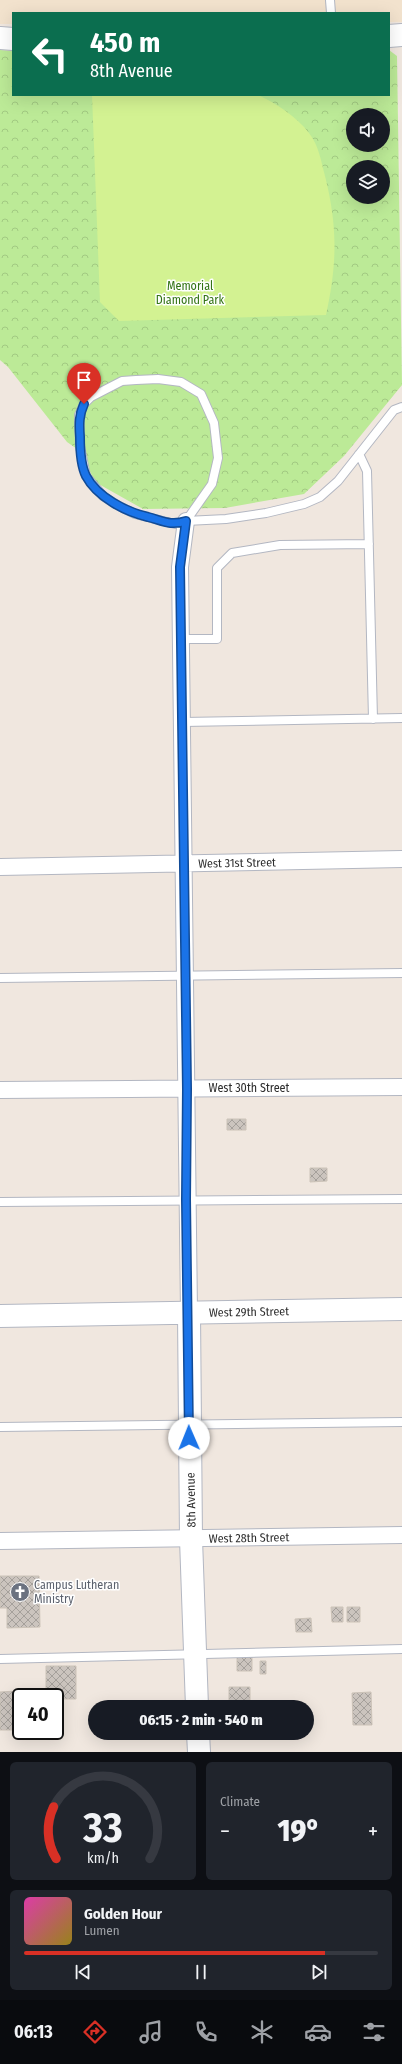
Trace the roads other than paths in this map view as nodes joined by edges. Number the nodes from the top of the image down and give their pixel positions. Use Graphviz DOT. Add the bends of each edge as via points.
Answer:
graph roads {
  1 [pos="330,0"];
  2 [pos="331,12"];
  3 [pos="402,35"];
  4 [pos="390,36"];
  5 [pos="0,38"];
  6 [pos="12,39"];
  7 [pos="402,407"];
  8 [pos="359,454"];
  9 [pos="186,521"];
  10 [pos="369,544"];
  11 [pos="182,639"];
  12 [pos="402,718"];
  13 [pos="373,719"];
  14 [pos="183,722"];
  15 [pos="402,859"];
  16 [pos="184,864"];
  17 [pos="0,867"];
  18 [pos="402,973"];
  19 [pos="186,976"];
  20 [pos="0,978"];
  21 [pos="402,1087"];
  22 [pos="187,1089"];
  23 [pos="0,1090"];
  24 [pos="186,1199"];
  25 [pos="402,1199"];
  26 [pos="0,1202"];
  27 [pos="402,1309"];
  28 [pos="189,1312"];
  29 [pos="0,1316"];
  30 [pos="402,1422"];
  31 [pos="189,1424"];
  32 [pos="0,1427"];
  33 [pos="402,1536"];
  34 [pos="191,1539"];
  35 [pos="0,1541"];
  36 [pos="402,1649"];
  37 [pos="196,1654"];
  38 [pos="0,1659"];
  39 [pos="197,1700"];
  40 [pos="198,1740"];
  41 [pos="199,1752"];
  1 -- 2 [label="lane"];
  3 -- 4 [label="street"];
  5 -- 6 [label="street"];
  7 -- 8 [label="lane" via="394,410"];
  8 -- 9 [label="lane" via="338,481 320,497 304,504 226,519"];
  8 -- 10 [label="lane" via="368,471"];
  9 -- 9 [label="lane" via="212,484 218,458 214,423 201,394 181,382 158,379 122,381 91,398 84,404 79,415 80,446 86,476 103,496 117,506 135,514 175,524"];
  9 -- 11 [label="street, 8th Avenue" via="180,567"];
  10 -- 11 [label="lane" via="280,545 232,553 217,568 217,639"];
  10 -- 13 [label="lane"];
  11 -- 14 [label="street, 8th Avenue"];
  12 -- 13 [label="lane"];
  13 -- 14 [label="lane"];
  14 -- 16 [label="street, 8th Avenue"];
  15 -- 16 [label="street, West 31st Street"];
  16 -- 17 [label="street, West 31st Street"];
  16 -- 19 [label="street, 8th Avenue"];
  18 -- 19 [label="lane"];
  19 -- 20 [label="lane"];
  19 -- 22 [label="street, 8th Avenue"];
  21 -- 22 [label="street, West 30th Street"];
  22 -- 23 [label="street, West 30th Street"];
  22 -- 24 [label="street, 8th Avenue"];
  24 -- 25 [label="lane"];
  24 -- 26 [label="lane"];
  24 -- 28 [label="street, 8th Avenue"];
  27 -- 28 [label="street, West 29th Street"];
  28 -- 29 [label="street, West 29th Street"];
  28 -- 31 [label="street, 8th Avenue"];
  30 -- 31 [label="lane"];
  31 -- 32 [label="lane"];
  31 -- 34 [label="street, 8th Avenue"];
  33 -- 34 [label="street, West 28th Street"];
  34 -- 35 [label="street, West 28th Street"];
  34 -- 37 [label="street, 8th Avenue"];
  36 -- 37 [label="lane"];
  37 -- 38 [label="lane"];
  37 -- 39 [label="street, 8th Avenue"];
  40 -- 41 [label="street"];
}
